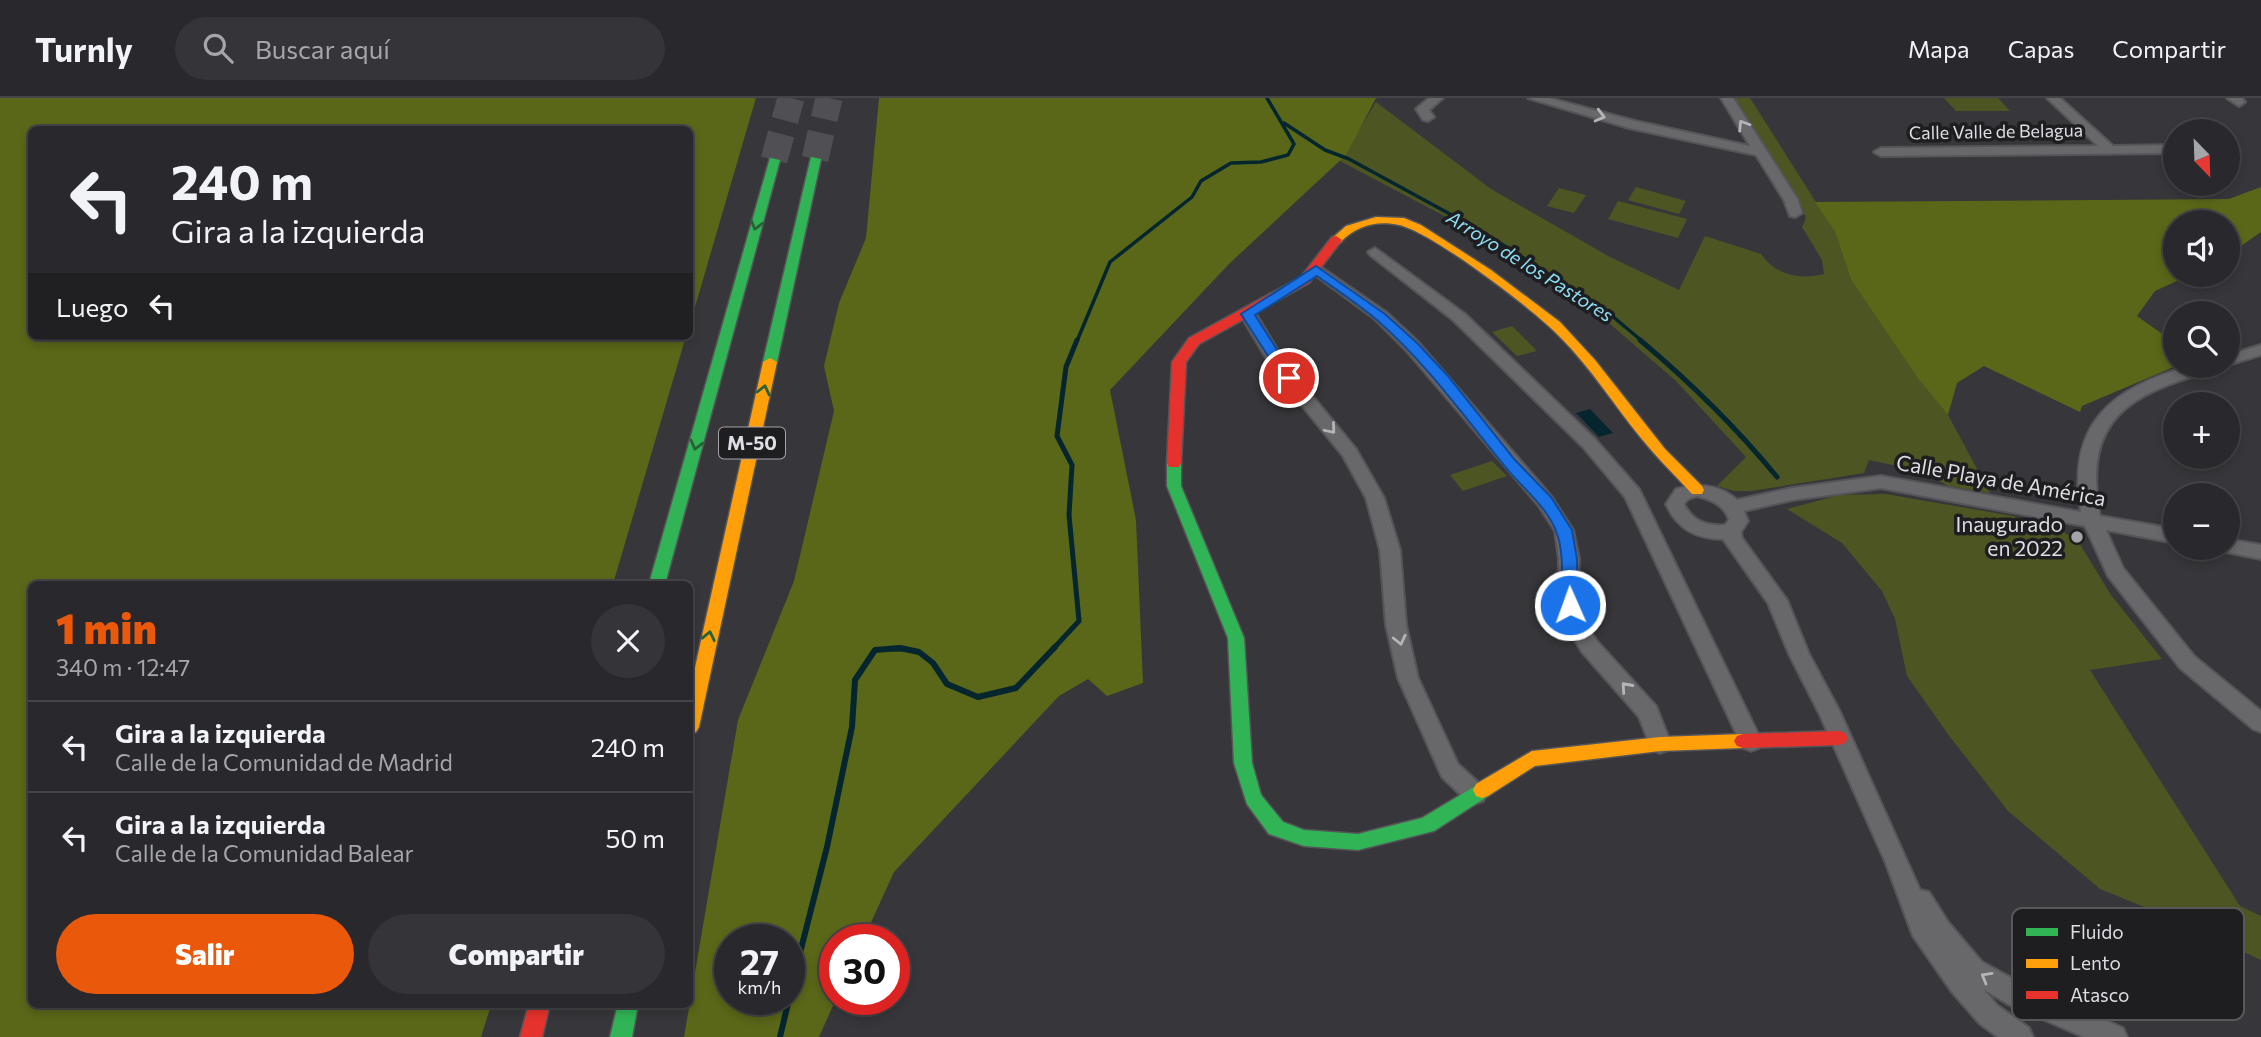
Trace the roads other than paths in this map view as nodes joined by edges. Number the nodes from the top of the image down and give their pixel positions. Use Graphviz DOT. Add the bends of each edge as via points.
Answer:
graph roads {
  1 [pos="1437,98"];
  2 [pos="1534,98"];
  3 [pos="1727,98"];
  4 [pos="2053,98"];
  5 [pos="1428,117"];
  6 [pos="2163,149"];
  7 [pos="2110,150"];
  8 [pos="1759,152"];
  9 [pos="1881,152"];
  10 [pos="815,159"];
  11 [pos="774,160"];
  12 [pos="1795,213"];
  13 [pos="1375,252"];
  14 [pos="1316,270"];
  15 [pos="1248,314"];
  16 [pos="2261,350"];
  17 [pos="2240,356"];
  18 [pos="2166,378"];
  19 [pos="1697,490"];
  20 [pos="1735,507"];
  21 [pos="2092,520"];
  22 [pos="1731,531"];
  23 [pos="2163,534"];
  24 [pos="2240,548"];
  25 [pos="2261,552"];
  26 [pos="658,581"];
  27 [pos="693,713"];
  28 [pos="2261,723"];
  29 [pos="1839,738"];
  30 [pos="1751,742"];
  31 [pos="1660,744"];
  32 [pos="1475,793"];
  33 [pos="1898,861"];
  34 [pos="2012,992"];
  35 [pos="539,1008"];
  36 [pos="627,1008"];
  37 [pos="2075,1020"];
  38 [pos="531,1037"];
  39 [pos="621,1037"];
  40 [pos="2020,1037"];
  41 [pos="2114,1037"];
  1 -- 5 [label="street" via="1422,109"];
  2 -- 8 [label="street, one-way"];
  8 -- 3 [label="street, one-way"];
  4 -- 7 [label="street, Calle Valle de Belagua"];
  6 -- 7 [label="street, Calle Valle de Belagua"];
  7 -- 9 [label="street, Calle Valle de Belagua"];
  8 -- 12 [label="street"];
  27 -- 10 [label="main road, M-50, one-way"];
  11 -- 26 [label="main road, M-50, one-way"];
  13 -- 30 [label="street" via="1459,317 1589,443 1633,494"];
  14 -- 15 [label="main road"];
  14 -- 19 [label="main road" via="1343,231 1356,223 1406,222 1432,236 1566,334 1660,452"];
  31 -- 14 [label="street, one-way" via="1648,712 1589,646 1572,619 1564,530 1545,501 1412,346 1381,316"];
  15 -- 32 [label="street, one-way" via="1286,374 1350,453 1375,498 1390,550 1396,625 1408,678 1450,770"];
  15 -- 32 [label="main road" via="1194,341 1179,362 1174,486 1236,638 1243,763 1253,798 1276,828 1304,838 1357,842 1427,825"];
  16 -- 17 [label="street"];
  18 -- 21 [label="street" via="2115,407 2089,448 2086,487"];
  19 -- 20 [label="street" via="1719,495"];
  19 -- 22 [label="street" via="1682,494 1675,504 1679,517 1713,534"];
  20 -- 21 [label="street, Calle Playa de América" via="1881,482"];
  20 -- 22 [label="street" via="1739,521"];
  21 -- 23 [label="street, Calle Playa de América"];
  21 -- 28 [label="street" via="2115,570 2178,652"];
  22 -- 29 [label="street" via="1732,540 1777,600"];
  24 -- 25 [label="street"];
  29 -- 30 [label="main road"];
  29 -- 33 [label="street"];
  30 -- 31 [label="main road"];
  31 -- 32 [label="main road" via="1532,759"];
  34 -- 33 [label="street, one-way" via="1973,970 1938,930"];
  33 -- 40 [label="street" via="1922,928 1989,1015"];
  35 -- 38 [label="main road"];
  36 -- 39 [label="main road"];
  41 -- 37 [label="street, one-way"];
}
